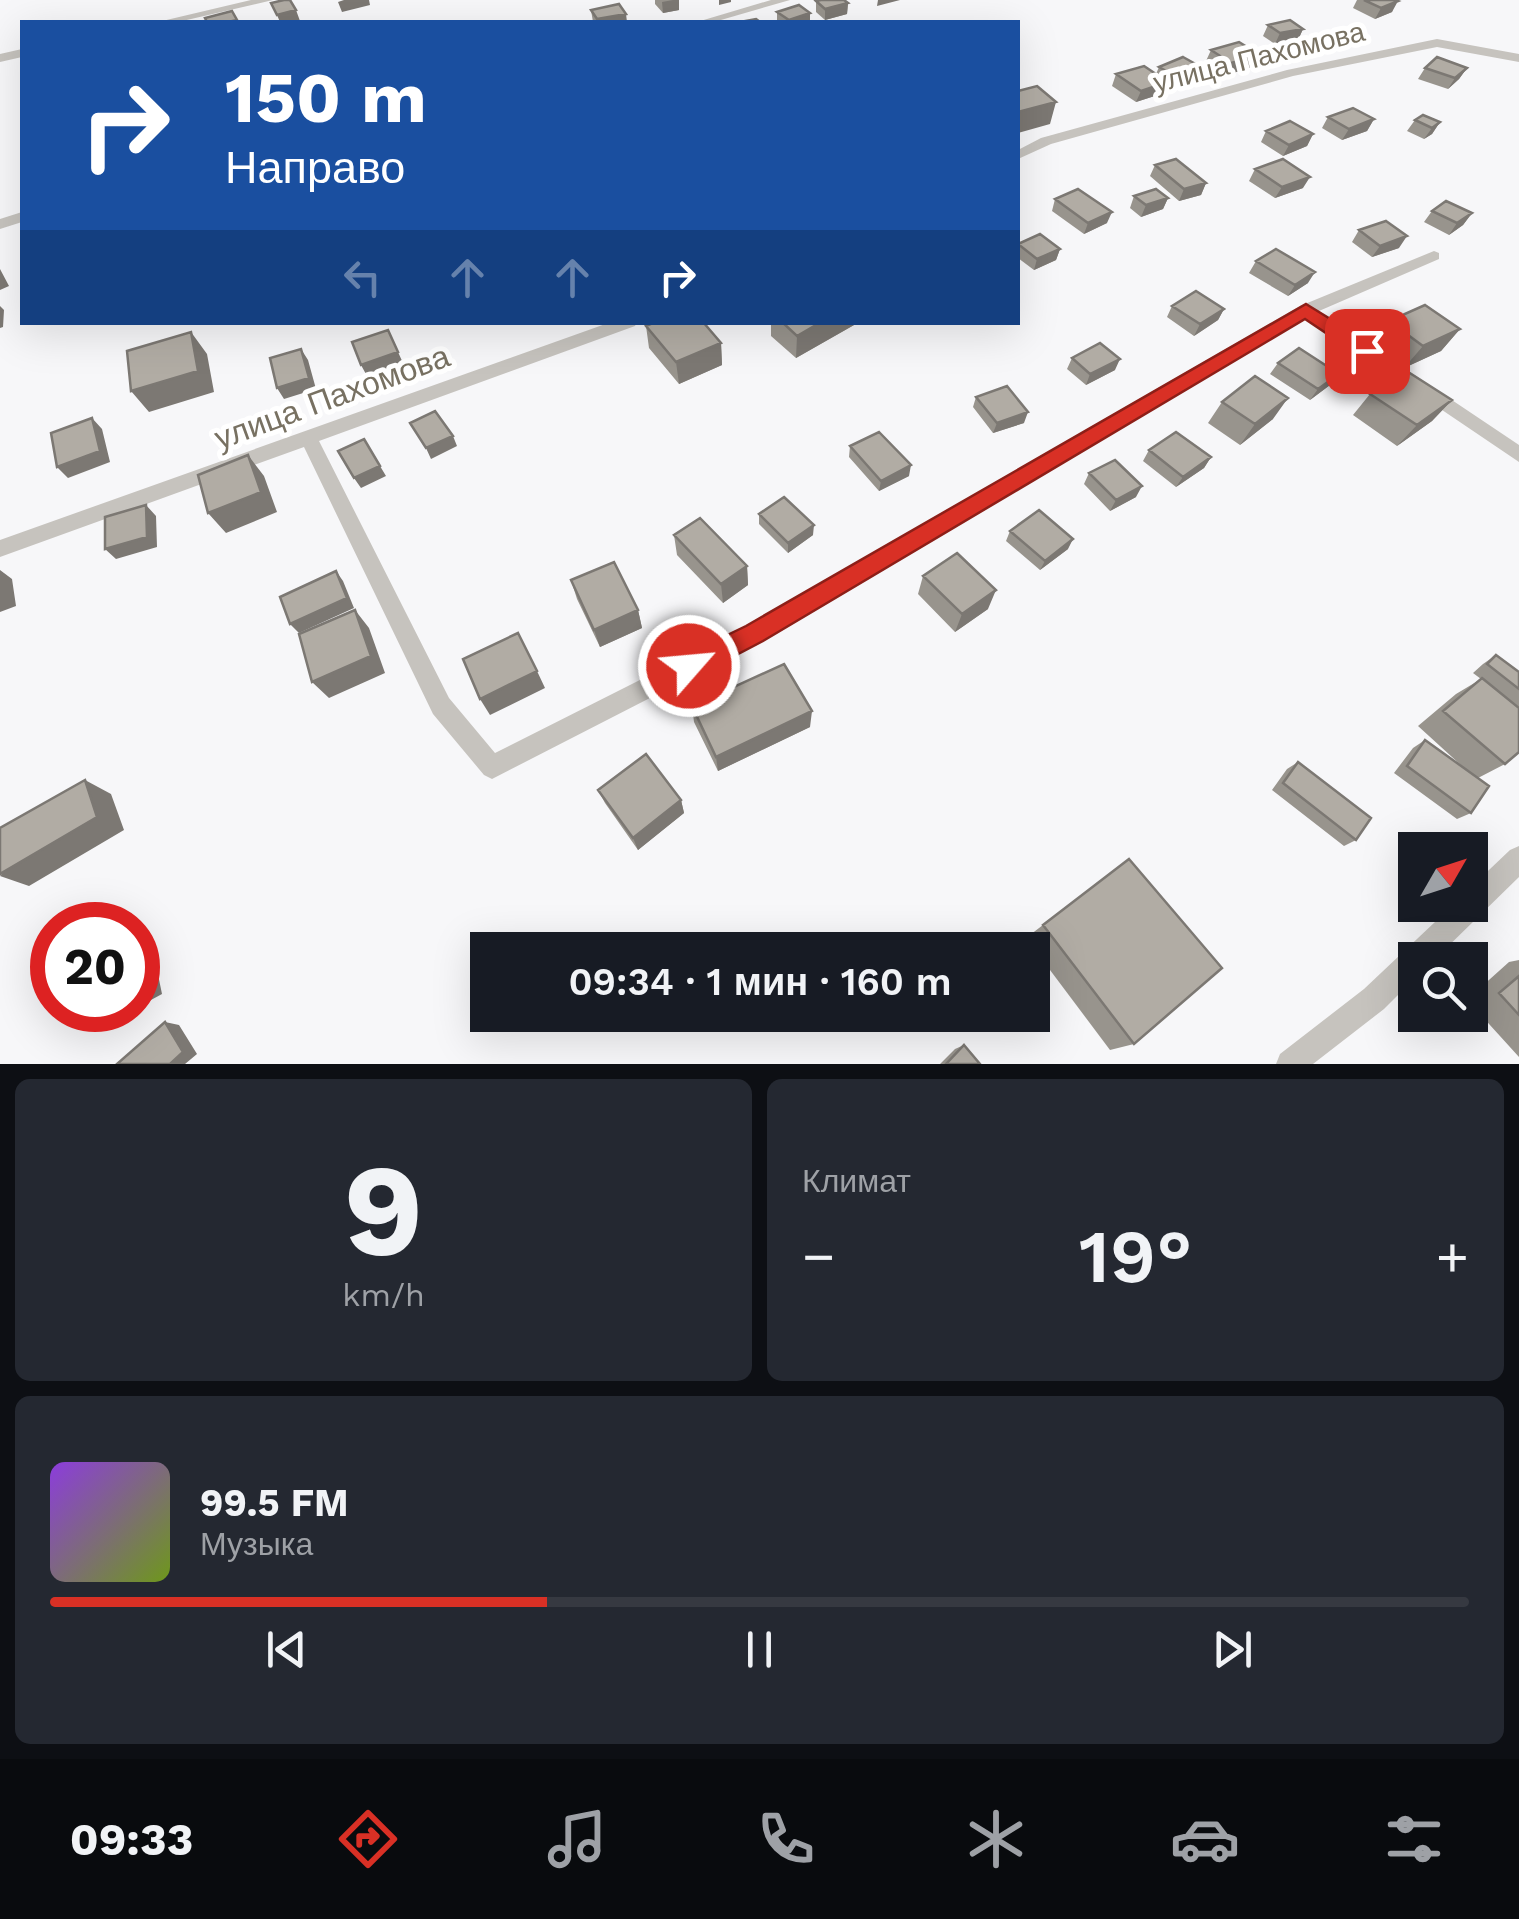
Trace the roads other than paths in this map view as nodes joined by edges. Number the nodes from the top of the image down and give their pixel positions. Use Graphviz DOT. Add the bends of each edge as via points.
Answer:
graph roads {
  1 [pos="267,0"];
  2 [pos="784,0"];
  3 [pos="173,20"];
  4 [pos="706,20"];
  5 [pos="1519,58"];
  6 [pos="1020,155"];
  7 [pos="1434,256"];
  8 [pos="1306,310"];
  9 [pos="621,325"];
  10 [pos="308,437"];
  11 [pos="1519,454"];
  12 [pos="0,550"];
  13 [pos="1519,859"];
  14 [pos="1290,1064"];
  1 -- 3 [label="lane"];
  2 -- 4 [label="lane"];
  5 -- 6 [label="lane, улица Пахомова" via="1438,43 1291,73 1046,141"];
  7 -- 8 [label="lane"];
  8 -- 10 [label="lane" via="755,633 492,767 441,706"];
  8 -- 11 [label="lane"];
  9 -- 10 [label="lane, улица Пахомова"];
  10 -- 12 [label="lane, улица Пахомова"];
  13 -- 14 [label="lane" via="1374,999"];
}
